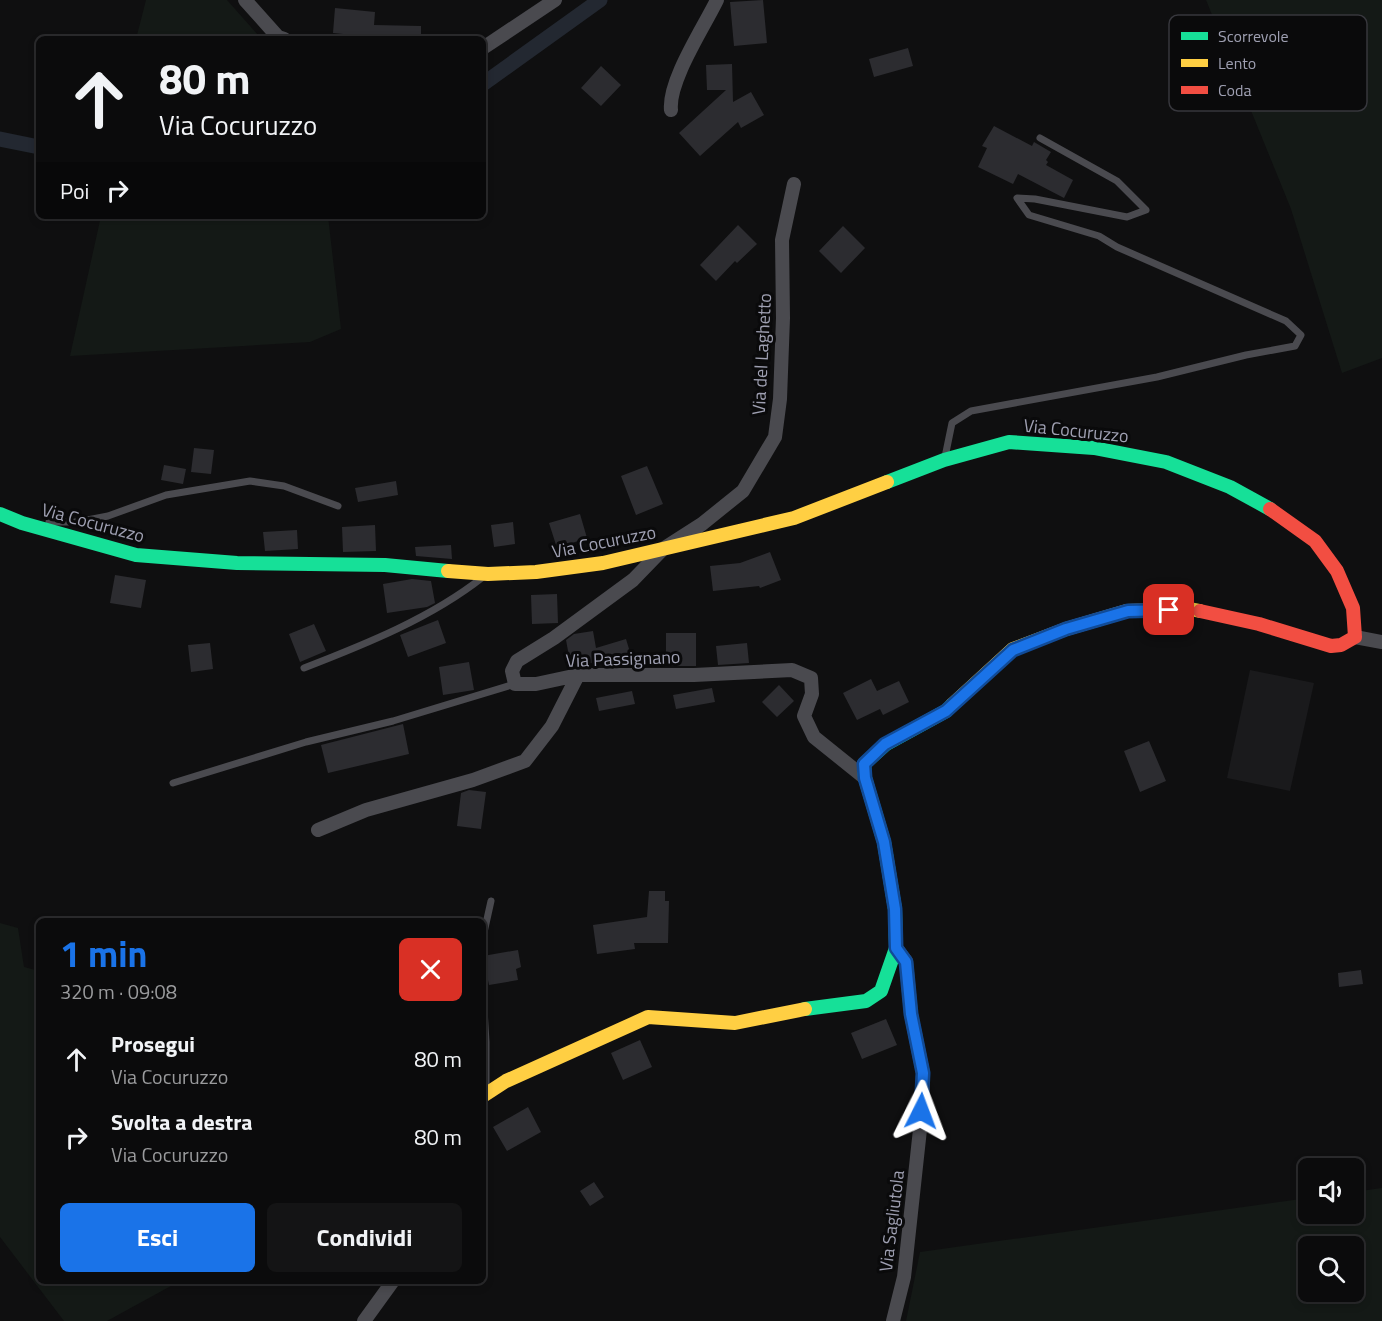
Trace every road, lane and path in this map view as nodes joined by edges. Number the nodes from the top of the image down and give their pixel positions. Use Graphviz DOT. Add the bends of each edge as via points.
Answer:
graph roads {
  1 [pos="245,0"];
  2 [pos="555,0"];
  3 [pos="717,0"];
  4 [pos="277,36"];
  5 [pos="486,46"];
  6 [pos="671,110"];
  7 [pos="1040,138"];
  8 [pos="794,184"];
  9 [pos="944,460"];
  10 [pos="338,506"];
  11 [pos="0,514"];
  12 [pos="22,523"];
  13 [pos="663,549"];
  14 [pos="488,573"];
  15 [pos="1355,637"];
  16 [pos="1382,642"];
  17 [pos="304,668"];
  18 [pos="578,675"];
  19 [pos="515,684"];
  20 [pos="865,778"];
  21 [pos="173,783"];
  22 [pos="318,830"];
  23 [pos="491,901"];
  24 [pos="486,924"];
  25 [pos="896,948"];
  26 [pos="486,1094"];
  27 [pos="391,1284"];
  28 [pos="364,1321"];
  29 [pos="893,1321"];
  1 -- 4 [label="street"];
  2 -- 5 [label="street"];
  3 -- 6 [label="street" via="679,74 670,100"];
  7 -- 9 [label="lane" via="1117,182 1146,210 1127,217 1017,198 1029,215 1099,236 1286,321 1301,335 1295,346 1157,377 971,411 952,423"];
  8 -- 13 [label="street, Via del Laghetto" via="782,240 782,353 775,437 743,491"];
  9 -- 13 [label="street, Via Cocuruzzo" via="795,518"];
  9 -- 15 [label="street, Via Cocuruzzo" via="1009,442 1094,448 1166,462 1230,487 1276,512 1315,541 1337,572 1353,608"];
  10 -- 12 [label="lane" via="284,486 250,481 166,495 108,516 77,522"];
  11 -- 12 [label="street, Via Cocuruzzo"];
  12 -- 14 [label="street, Via Cocuruzzo" via="136,555"];
  13 -- 14 [label="street, Via Cocuruzzo" via="603,563 536,572"];
  13 -- 19 [label="street, Via Passignano" via="633,580 517,661 512,671"];
  14 -- 17 [label="lane" via="432,611"];
  15 -- 16 [label="street"];
  15 -- 20 [label="street" via="1331,646 1190,609 1128,611 1013,650 946,711 885,744 864,764"];
  18 -- 19 [label="street, Via Passignano"];
  18 -- 20 [label="street, Via Passignano" via="792,670 811,678 812,694 804,716 814,737"];
  18 -- 22 [label="street" via="552,726 525,760 473,780 366,810"];
  19 -- 21 [label="lane"];
  20 -- 25 [label="street" via="884,842 895,909"];
  23 -- 24 [label="lane"];
  25 -- 26 [label="street" via="881,991 866,1001 735,1023 648,1017 506,1081"];
  25 -- 29 [label="street, Via Sagliutola" via="906,962 923,1073 904,1277"];
  27 -- 28 [label="street"];
}
